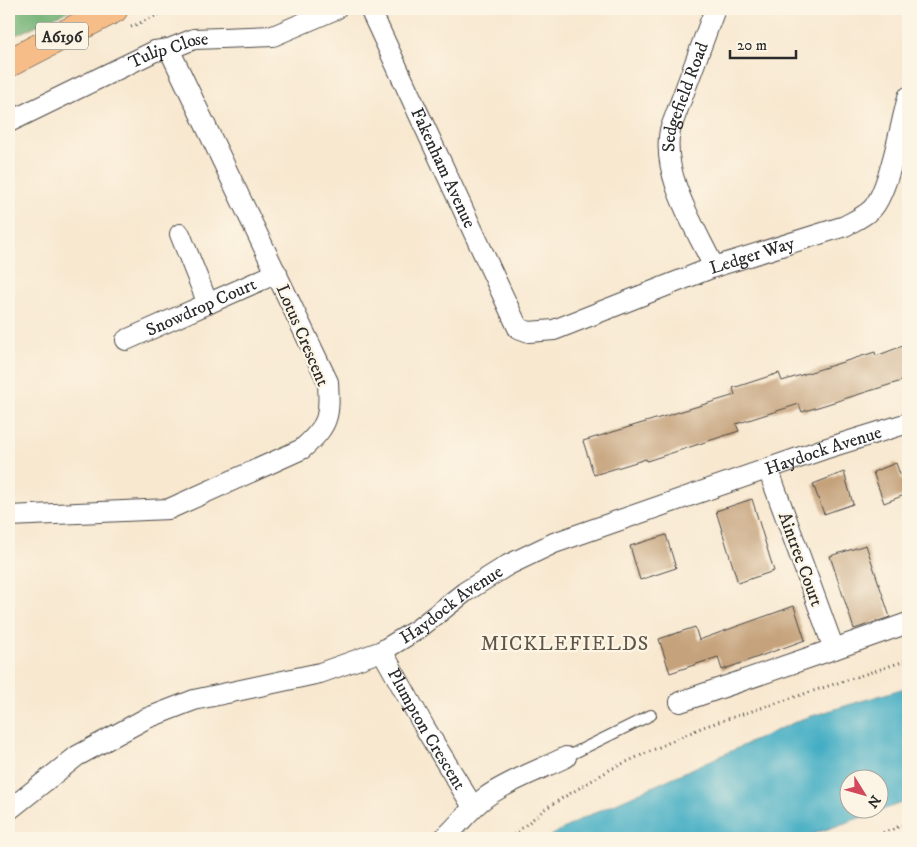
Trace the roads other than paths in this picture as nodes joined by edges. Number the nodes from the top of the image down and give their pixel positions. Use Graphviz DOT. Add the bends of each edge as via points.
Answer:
graph roads {
  1 [pos="114,9"];
  2 [pos="336,9"];
  3 [pos="370,9"];
  4 [pos="715,9"];
  5 [pos="169,49"];
  6 [pos="9,63"];
  7 [pos="908,97"];
  8 [pos="9,122"];
  9 [pos="180,234"];
  10 [pos="714,267"];
  11 [pos="277,273"];
  12 [pos="208,304"];
  13 [pos="518,328"];
  14 [pos="126,340"];
  15 [pos="908,423"];
  16 [pos="768,469"];
  17 [pos="9,516"];
  18 [pos="908,623"];
  19 [pos="834,649"];
  20 [pos="382,651"];
  21 [pos="680,702"];
  22 [pos="651,715"];
  23 [pos="566,757"];
  24 [pos="473,807"];
  25 [pos="9,810"];
  26 [pos="444,838"];
  1 -- 6 [label="main road, A6196"];
  2 -- 5 [label="street, Tulip Close" via="272,36 194,39"];
  3 -- 13 [label="street, Fakenham Avenue"];
  4 -- 10 [label="street, Sedgefield Road" via="667,146 671,174"];
  5 -- 8 [label="street, Tulip Close" via="155,51"];
  5 -- 11 [label="street, Lotus Crescent"];
  7 -- 10 [label="street, Ledger Way" via="882,191 872,209 845,226"];
  9 -- 12 [label="street"];
  10 -- 13 [label="street, Ledger Way" via="554,330 529,332"];
  11 -- 12 [label="street, Snowdrop Court"];
  11 -- 17 [label="street, Lotus Crescent" via="328,382 330,412 319,434 302,449 169,508"];
  12 -- 14 [label="street, Snowdrop Court"];
  15 -- 16 [label="street, Haydock Avenue"];
  16 -- 19 [label="street, Aintree Court"];
  16 -- 20 [label="street, Haydock Avenue" via="546,546 465,592 418,629"];
  18 -- 19 [label="street"];
  19 -- 21 [label="street"];
  20 -- 24 [label="street, Plumpton Crescent"];
  20 -- 25 [label="street, Haydock Avenue" via="320,672 194,700 145,719 77,756"];
  22 -- 23 [label="lane"];
  23 -- 24 [label="street, Plumpton Crescent" via="487,796"];
  24 -- 26 [label="street, Plumpton Crescent"];
}
